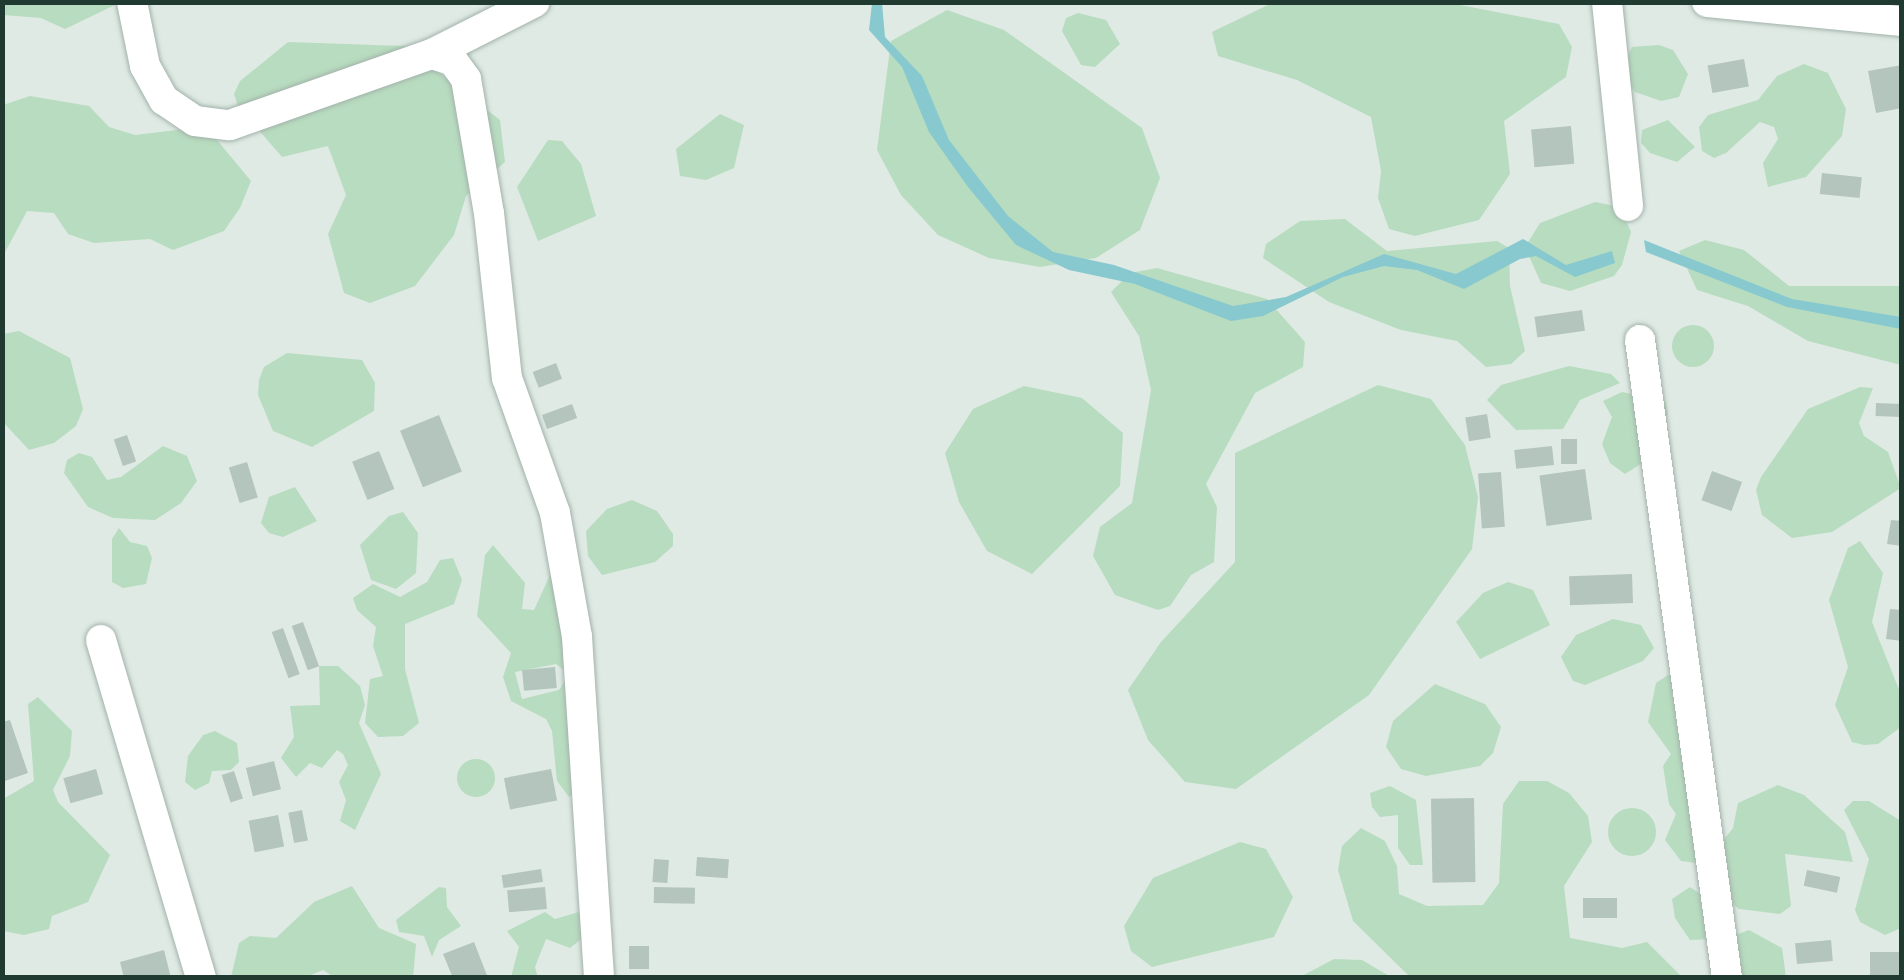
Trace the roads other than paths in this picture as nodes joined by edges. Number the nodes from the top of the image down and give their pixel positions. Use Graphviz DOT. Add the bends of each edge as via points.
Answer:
graph roads {
  1 [pos="132,2"];
  2 [pos="535,2"];
  3 [pos="1607,2"];
  4 [pos="1707,2"];
  5 [pos="1902,21"];
  6 [pos="432,54"];
  7 [pos="1628,206"];
  8 [pos="1640,340"];
  9 [pos="102,640"];
  10 [pos="200,978"];
  11 [pos="600,978"];
  12 [pos="1727,978"];
  1 -- 6 [label="street" via="145,66 164,100 196,121 230,125"];
  2 -- 6 [label="street"];
  3 -- 7 [label="street"];
  4 -- 5 [label="street"];
  6 -- 11 [label="street" via="453,61 466,79 507,378 555,513 578,637"];
  8 -- 12 [label="street"];
  9 -- 10 [label="street"];
}
